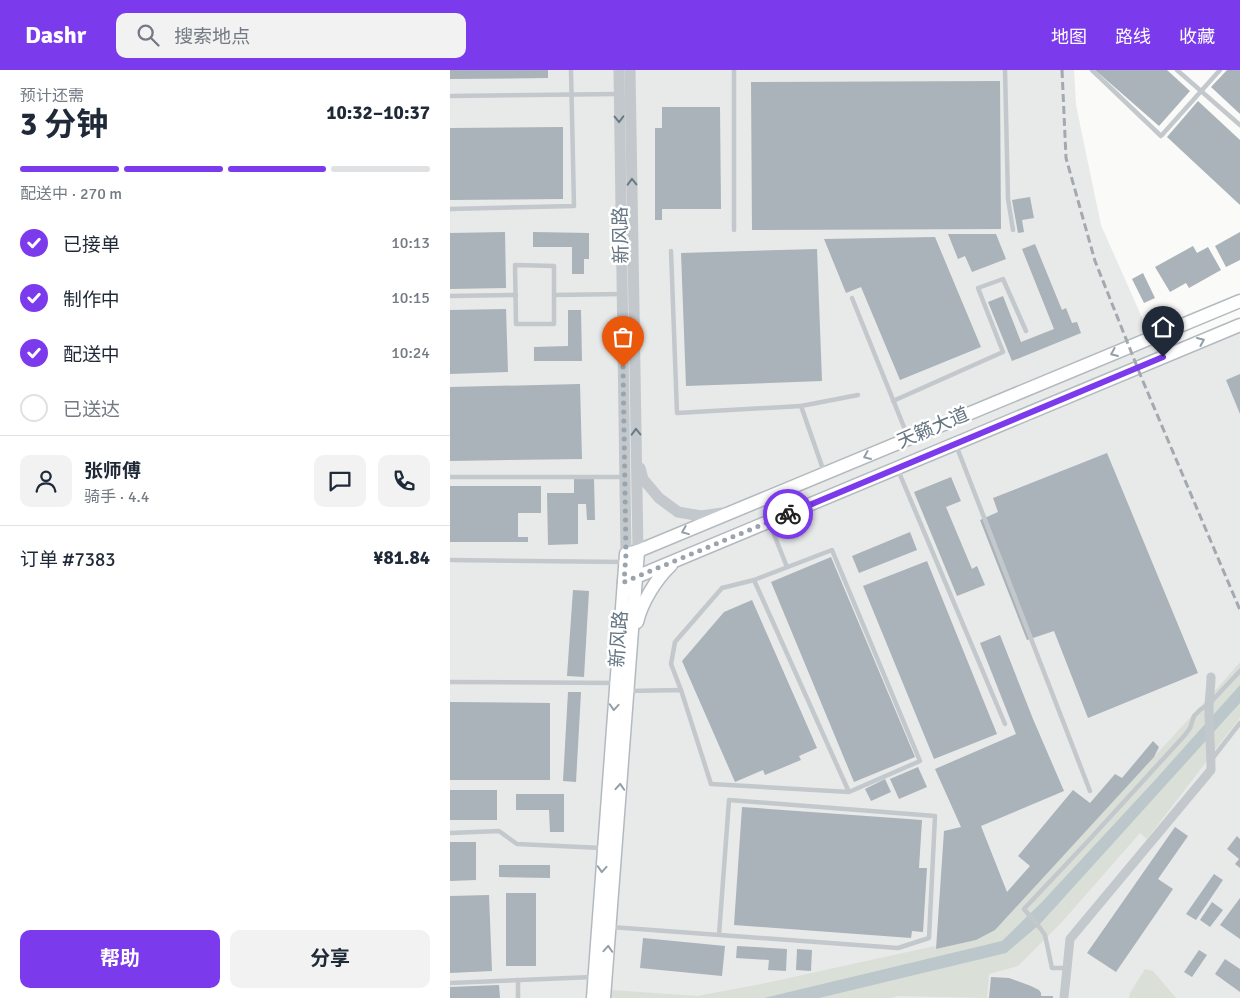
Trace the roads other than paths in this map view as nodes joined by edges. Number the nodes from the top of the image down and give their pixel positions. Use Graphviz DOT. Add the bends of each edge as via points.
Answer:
graph roads {
  1 [pos="571,70"];
  2 [pos="619,70"];
  3 [pos="630,70"];
  4 [pos="734,70"];
  5 [pos="1005,70"];
  6 [pos="1092,70"];
  7 [pos="1176,70"];
  8 [pos="1220,70"];
  9 [pos="1201,92"];
  10 [pos="619,94"];
  11 [pos="572,95"];
  12 [pos="450,96"];
  13 [pos="1240,125"];
  14 [pos="450,209"];
  15 [pos="734,230"];
  16 [pos="1013,230"];
  17 [pos="672,251"];
  18 [pos="622,294"];
  19 [pos="516,295"];
  20 [pos="554,295"];
  21 [pos="450,296"];
  22 [pos="852,298"];
  23 [pos="1240,301"];
  24 [pos="1240,325"];
  25 [pos="1026,331"];
  26 [pos="858,395"];
  27 [pos="893,400"];
  28 [pos="801,406"];
  29 [pos="908,439"];
  30 [pos="956,444"];
  31 [pos="636,454"];
  32 [pos="897,468"];
  33 [pos="825,473"];
  34 [pos="450,477"];
  35 [pos="625,477"];
  36 [pos="736,510"];
  37 [pos="769,522"];
  38 [pos="630,556"];
  39 [pos="450,560"];
  40 [pos="677,560"];
  41 [pos="787,567"];
  42 [pos="629,580"];
  43 [pos="754,580"];
  44 [pos="630,646"];
  45 [pos="1240,671"];
  46 [pos="1211,677"];
  47 [pos="450,682"];
  48 [pos="616,683"];
  49 [pos="681,690"];
  50 [pos="627,691"];
  51 [pos="1209,705"];
  52 [pos="1240,722"];
  53 [pos="1005,724"];
  54 [pos="1211,760"];
  55 [pos="1090,791"];
  56 [pos="849,792"];
  57 [pos="450,833"];
  58 [pos="604,848"];
  59 [pos="610,927"];
  60 [pos="719,935"];
  61 [pos="1067,968"];
  62 [pos="594,976"];
  63 [pos="518,980"];
  64 [pos="450,983"];
  65 [pos="518,998"];
  66 [pos="593,998"];
  67 [pos="604,998"];
  68 [pos="1064,998"];
  1 -- 11 [label="lane"];
  2 -- 10 [label="street, 新风路"];
  31 -- 3 [label="street, 新风路, one-way"];
  4 -- 15 [label="lane"];
  5 -- 16 [label="lane" via="1008,199"];
  6 -- 9 [label="lane" via="1161,136"];
  7 -- 9 [label="lane"];
  8 -- 9 [label="lane"];
  9 -- 13 [label="lane"];
  10 -- 11 [label="lane"];
  10 -- 18 [label="street, 新风路, one-way"];
  11 -- 12 [label="lane"];
  11 -- 14 [label="lane" via="574,206"];
  17 -- 28 [label="lane" via="677,413"];
  18 -- 20 [label="lane"];
  18 -- 35 [label="street, 新风路"];
  19 -- 20 [label="lane" via="516,324 554,324"];
  19 -- 20 [label="lane" via="515,266 554,266"];
  19 -- 21 [label="lane"];
  22 -- 27 [label="lane"];
  23 -- 29 [label="main road, 天籁大道, one-way"];
  30 -- 24 [label="main road, 天籁大道, one-way"];
  25 -- 27 [label="lane" via="1003,278 978,288 1003,352"];
  26 -- 28 [label="lane"];
  27 -- 29 [label="lane"];
  28 -- 33 [label="lane"];
  29 -- 33 [label="main road, 天籁大道, one-way"];
  30 -- 32 [label="main road, 天籁大道"];
  30 -- 55 [label="lane"];
  31 -- 36 [label="street" via="643,479 659,498 678,512 701,516"];
  31 -- 38 [label="street, 新风路"];
  32 -- 37 [label="main road, 天籁大道"];
  32 -- 53 [label="lane"];
  33 -- 36 [label="main road, 天籁大道"];
  34 -- 35 [label="lane"];
  35 -- 38 [label="street, 新风路"];
  36 -- 38 [label="main road, 天籁大道, one-way"];
  37 -- 40 [label="main road, 天籁大道"];
  37 -- 41 [label="lane"];
  38 -- 39 [label="lane"];
  38 -- 42 [label="main road, 新风路"];
  40 -- 42 [label="main road, 天籁大道"];
  40 -- 44 [label="main road" via="664,572 639,612"];
  41 -- 43 [label="lane"];
  41 -- 56 [label="lane" via="832,550 920,761"];
  42 -- 44 [label="main road, 新风路"];
  42 -- 48 [label="main road, 新风路"];
  43 -- 49 [label="lane" via="722,588 675,642 671,664"];
  43 -- 56 [label="lane"];
  44 -- 50 [label="main road, 新风路"];
  45 -- 51 [label="lane"];
  46 -- 51 [label="street"];
  47 -- 48 [label="lane"];
  48 -- 58 [label="main road, 新风路, one-way"];
  49 -- 50 [label="lane"];
  49 -- 56 [label="lane" via="711,784"];
  59 -- 50 [label="main road, 新风路, one-way"];
  51 -- 54 [label="street"];
  51 -- 61 [label="lane" via="1194,716 1185,735 1024,909 1045,936 1052,968"];
  52 -- 54 [label="lane"];
  54 -- 61 [label="street" via="1210,770 1070,939"];
  57 -- 58 [label="lane" via="499,831 518,844"];
  58 -- 62 [label="main road, 新风路, one-way"];
  59 -- 60 [label="lane"];
  67 -- 59 [label="main road, 新风路, one-way"];
  60 -- 60 [label="lane" via="898,948 929,938 935,816 729,800"];
  61 -- 68 [label="street"];
  62 -- 63 [label="lane"];
  62 -- 66 [label="main road, 新风路"];
  63 -- 64 [label="lane"];
  63 -- 65 [label="lane"];
}
